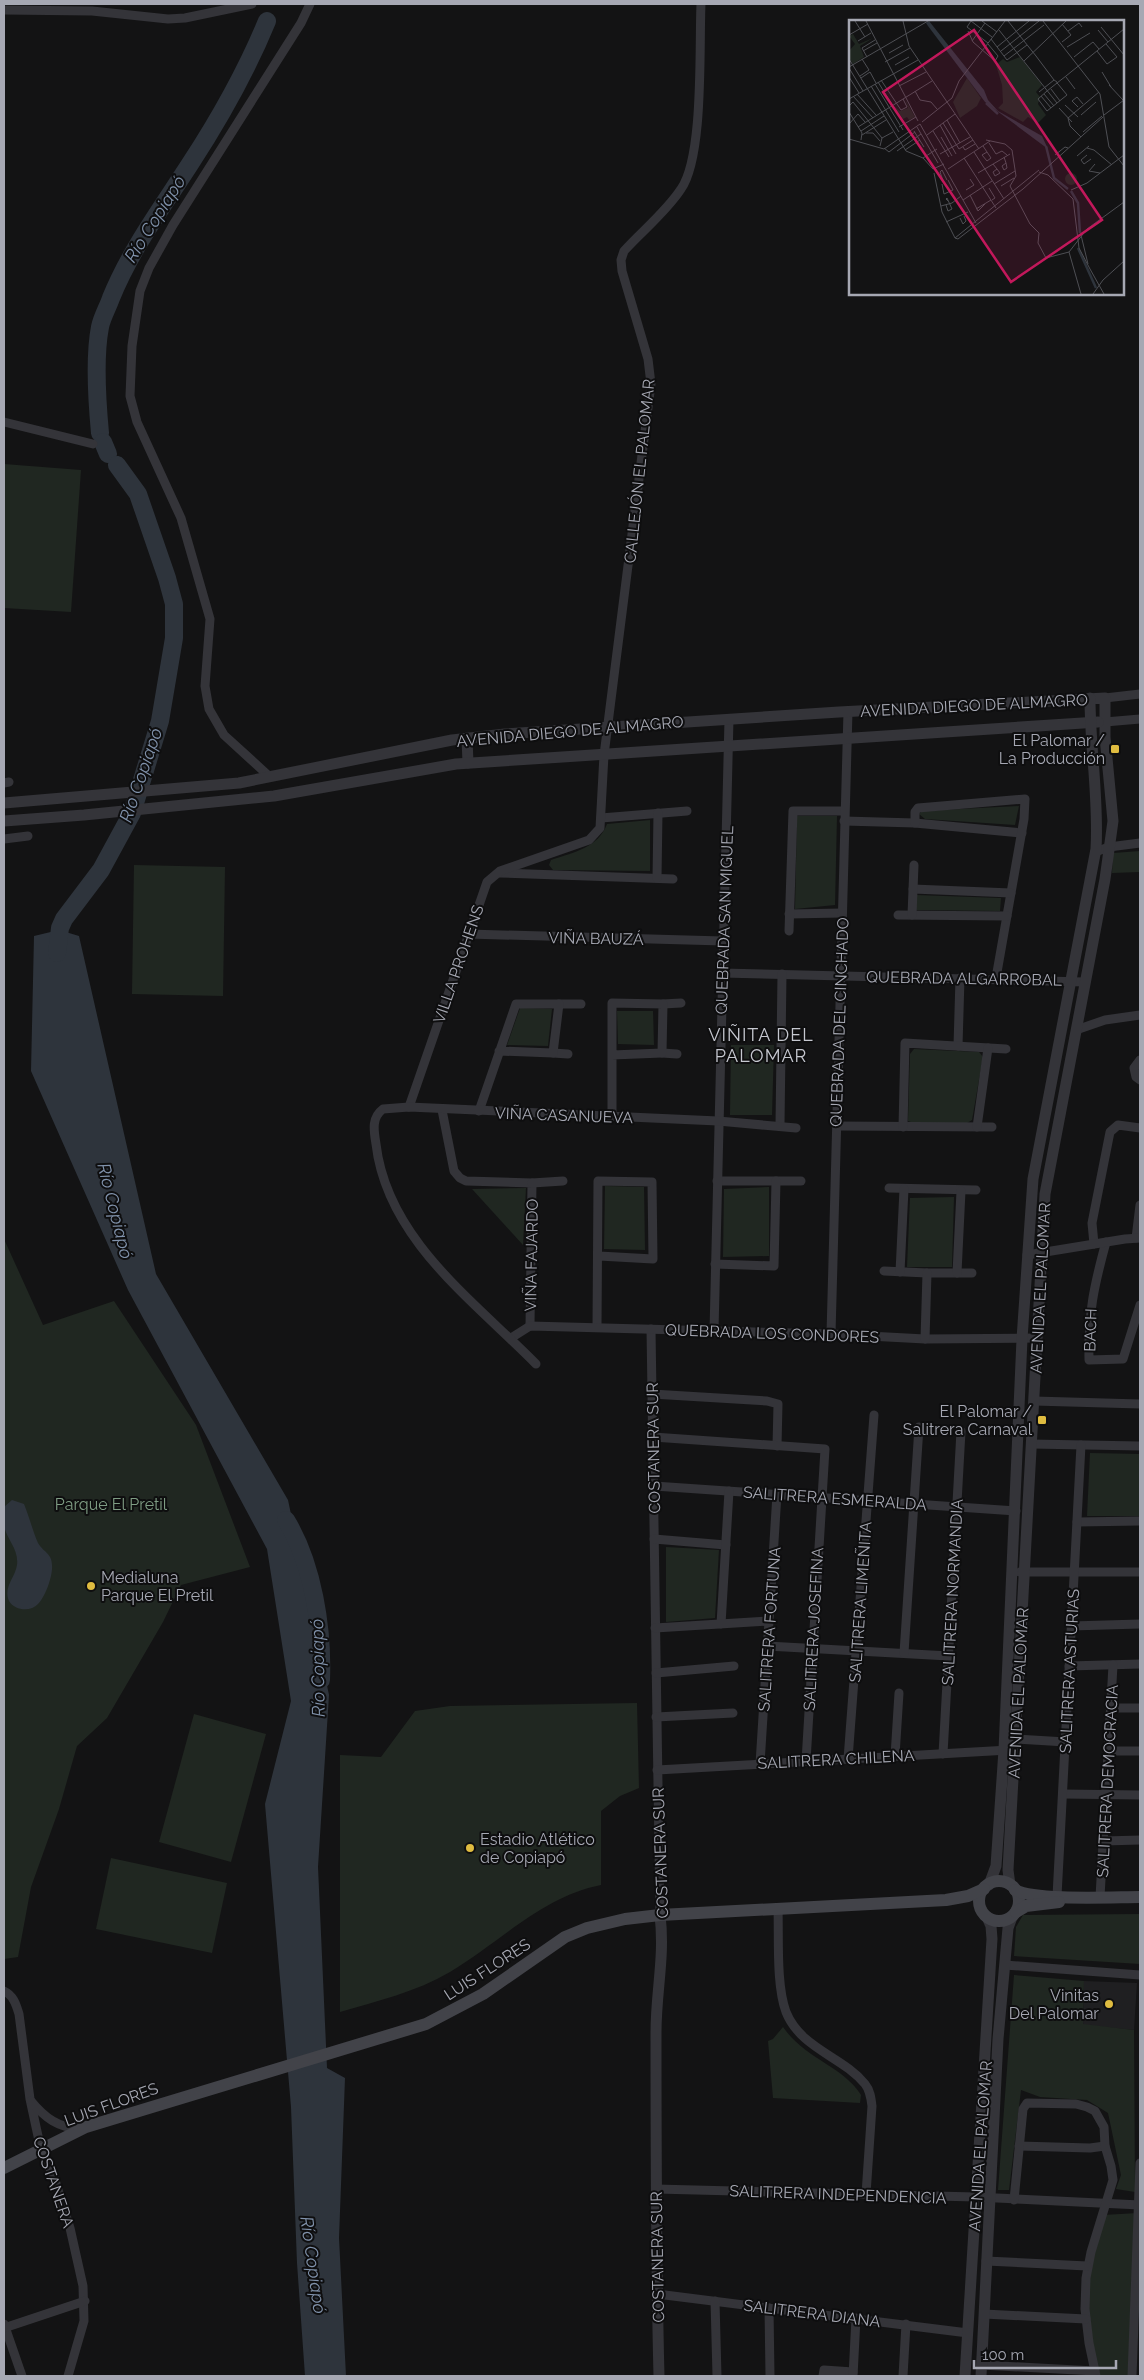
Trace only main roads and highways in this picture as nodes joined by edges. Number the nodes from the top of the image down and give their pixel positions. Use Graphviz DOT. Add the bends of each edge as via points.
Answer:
graph roads {
  1 [pos="986,1887"];
  2 [pos="1013,1887"];
  3 [pos="1097,1897"];
  4 [pos="1140,1897"];
  5 [pos="946,1900"];
  6 [pos="984,1913"];
  7 [pos="1014,1915"];
  8 [pos="4,2168"];
  1 -- 2 [label="main road" via="1001,1882"];
  1 -- 5 [label="main road, LUIS FLORES" via="968,1896"];
  1 -- 6 [label="main road" via="980,1900"];
  2 -- 3 [label="main road" via="1023,1893"];
  2 -- 7 [label="main road" via="1019,1899"];
  3 -- 4 [label="main road"];
  3 -- 7 [label="main road" via="1034,1905"];
  5 -- 6 [label="main road, LUIS FLORES" via="968,1902"];
  5 -- 8 [label="main road, LUIS FLORES" via="660,1915 587,1928 565,1937 483,1994 426,2024 86,2127"];
  6 -- 7 [label="main road" via="999,1921"];
}
